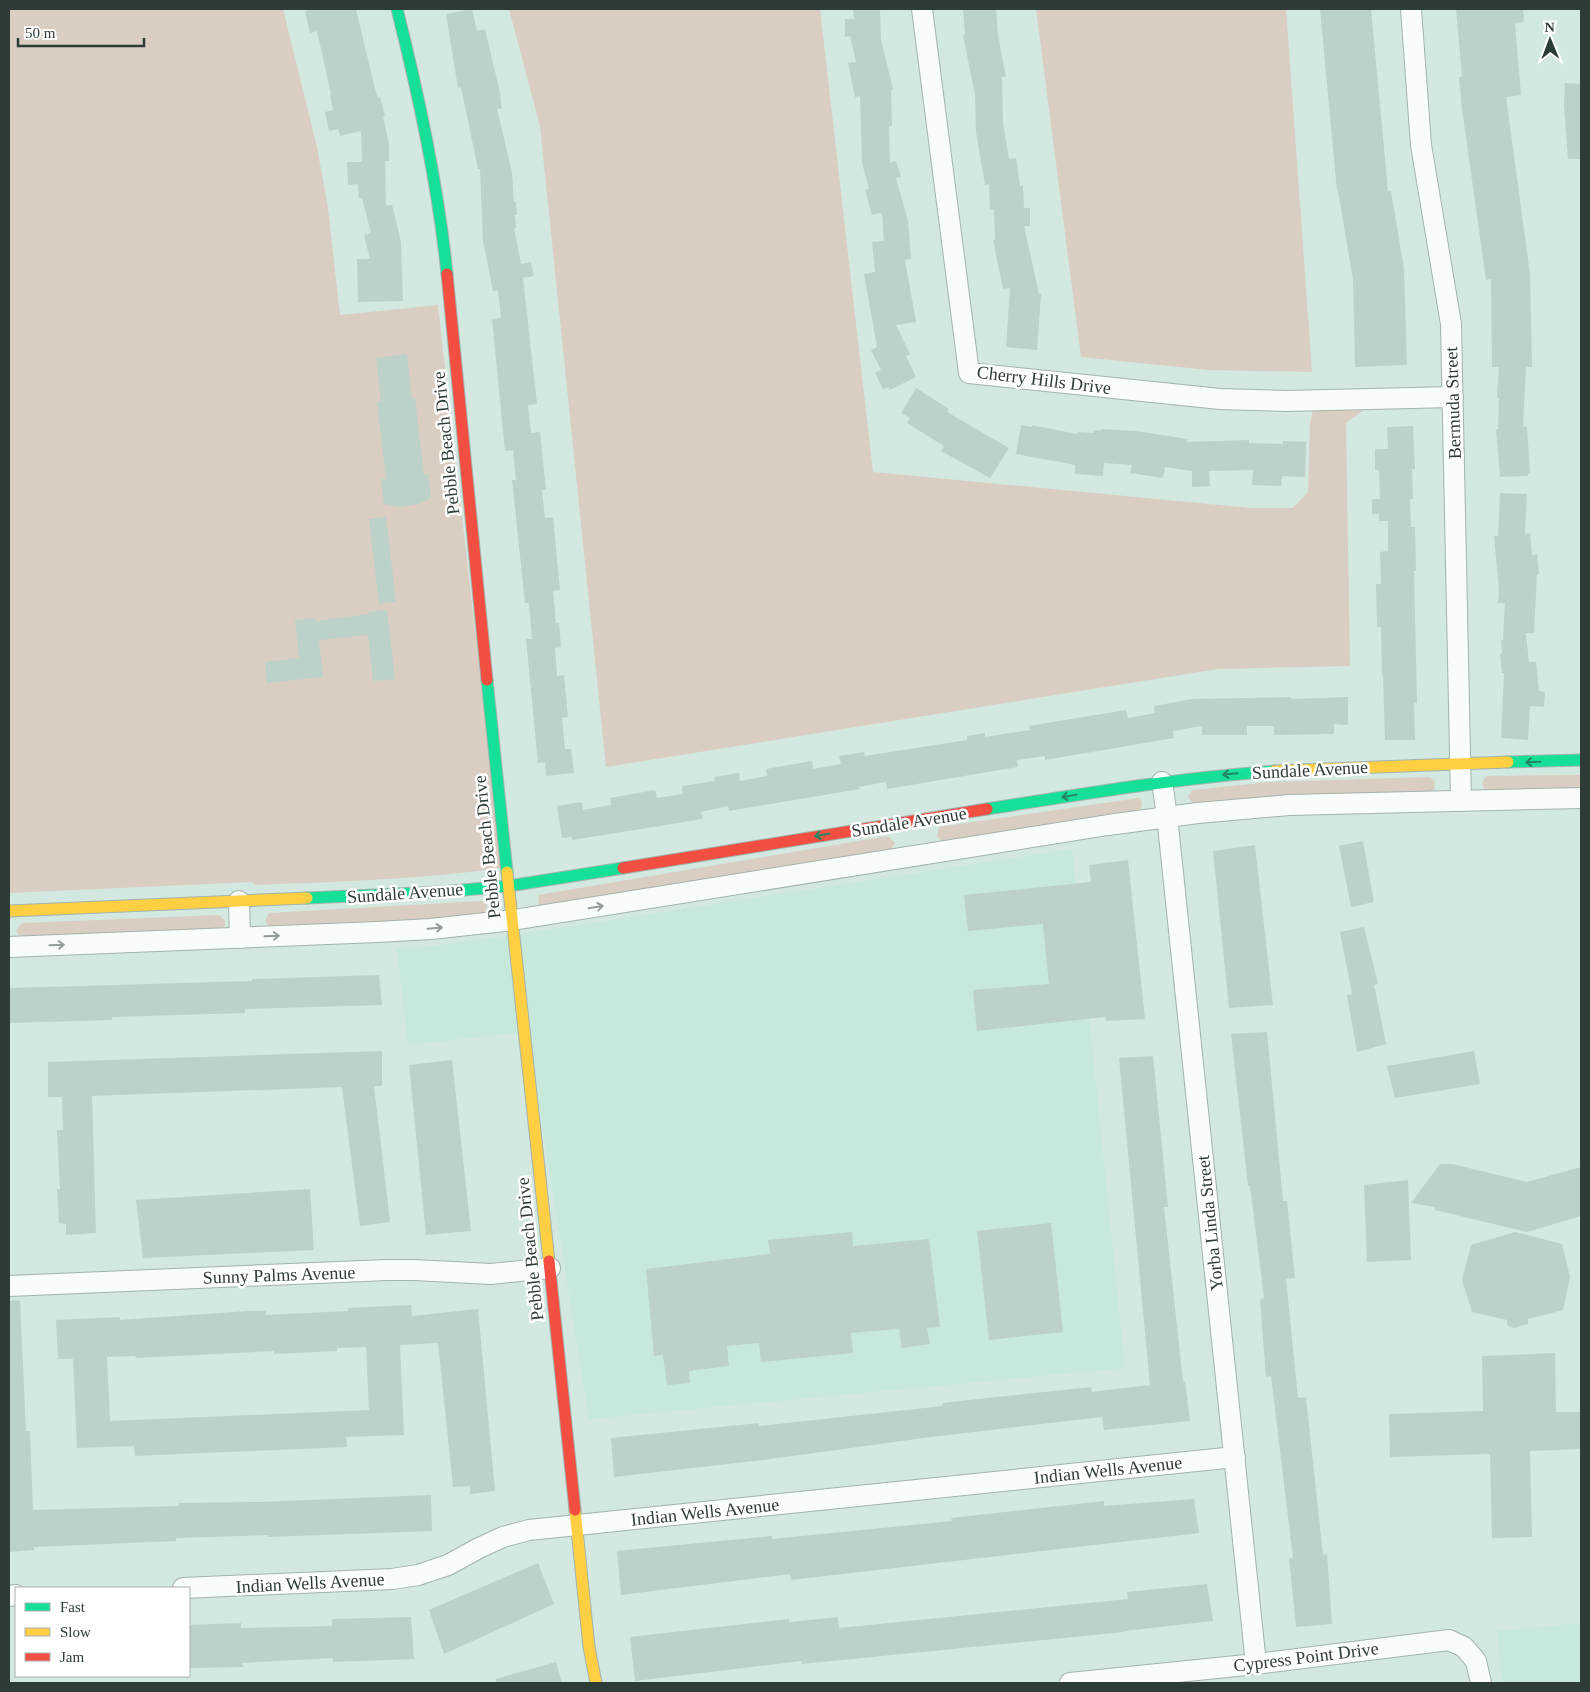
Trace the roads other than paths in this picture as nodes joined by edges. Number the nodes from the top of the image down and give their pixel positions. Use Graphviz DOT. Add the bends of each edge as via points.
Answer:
graph roads {
  1 [pos="398,9"];
  2 [pos="922,9"];
  3 [pos="1411,9"];
  4 [pos="1453,398"];
  5 [pos="1581,760"];
  6 [pos="1461,764"];
  7 [pos="1162,782"];
  8 [pos="1581,798"];
  9 [pos="1461,801"];
  10 [pos="1168,816"];
  11 [pos="508,886"];
  12 [pos="239,902"];
  13 [pos="9,911"];
  14 [pos="512,920"];
  15 [pos="240,938"];
  16 [pos="9,947"];
  17 [pos="550,1268"];
  18 [pos="9,1286"];
  19 [pos="1235,1457"];
  20 [pos="576,1525"];
  21 [pos="190,1588"];
  22 [pos="1256,1664"];
  23 [pos="596,1683"];
  24 [pos="1070,1683"];
  25 [pos="1481,1683"];
  1 -- 11 [label="street, Pebble Beach Drive" via="436,186"];
  2 -- 4 [label="street, Cherry Hills Drive" via="969,373 1220,399"];
  3 -- 4 [label="street, Bermuda Street" via="1421,145 1451,324"];
  4 -- 6 [label="street, Bermuda Street"];
  5 -- 6 [label="street, Sundale Avenue, one-way"];
  6 -- 7 [label="street, Sundale Avenue, one-way" via="1299,768"];
  6 -- 9 [label="street, Bermuda Street"];
  7 -- 10 [label="street, Yorba Linda Street"];
  7 -- 11 [label="street, Sundale Avenue, one-way"];
  8 -- 9 [label="street, Sundale Avenue"];
  9 -- 10 [label="street, Sundale Avenue" via="1289,805"];
  14 -- 10 [label="street, Sundale Avenue, one-way"];
  10 -- 19 [label="street, Yorba Linda Street"];
  11 -- 12 [label="street, Sundale Avenue"];
  11 -- 14 [label="street, Pebble Beach Drive"];
  12 -- 13 [label="street, Sundale Avenue"];
  12 -- 15 [label="street"];
  15 -- 14 [label="street, Sundale Avenue, one-way" via="431,929"];
  14 -- 17 [label="street, Pebble Beach Drive"];
  16 -- 15 [label="street, Sundale Avenue, one-way"];
  17 -- 18 [label="street, Sunny Palms Avenue" via="491,1274 388,1270"];
  17 -- 20 [label="street, Pebble Beach Drive"];
  19 -- 20 [label="street, Indian Wells Avenue"];
  19 -- 22 [label="street, Yorba Linda Street"];
  20 -- 21 [label="street, Indian Wells Avenue" via="529,1530 503,1537 448,1565 418,1575 392,1579"];
  20 -- 23 [label="street, Pebble Beach Drive"];
  22 -- 24 [label="street, Cypress Point Drive"];
  22 -- 25 [label="street, Cypress Point Drive" via="1448,1640 1464,1647 1476,1661"];
}
